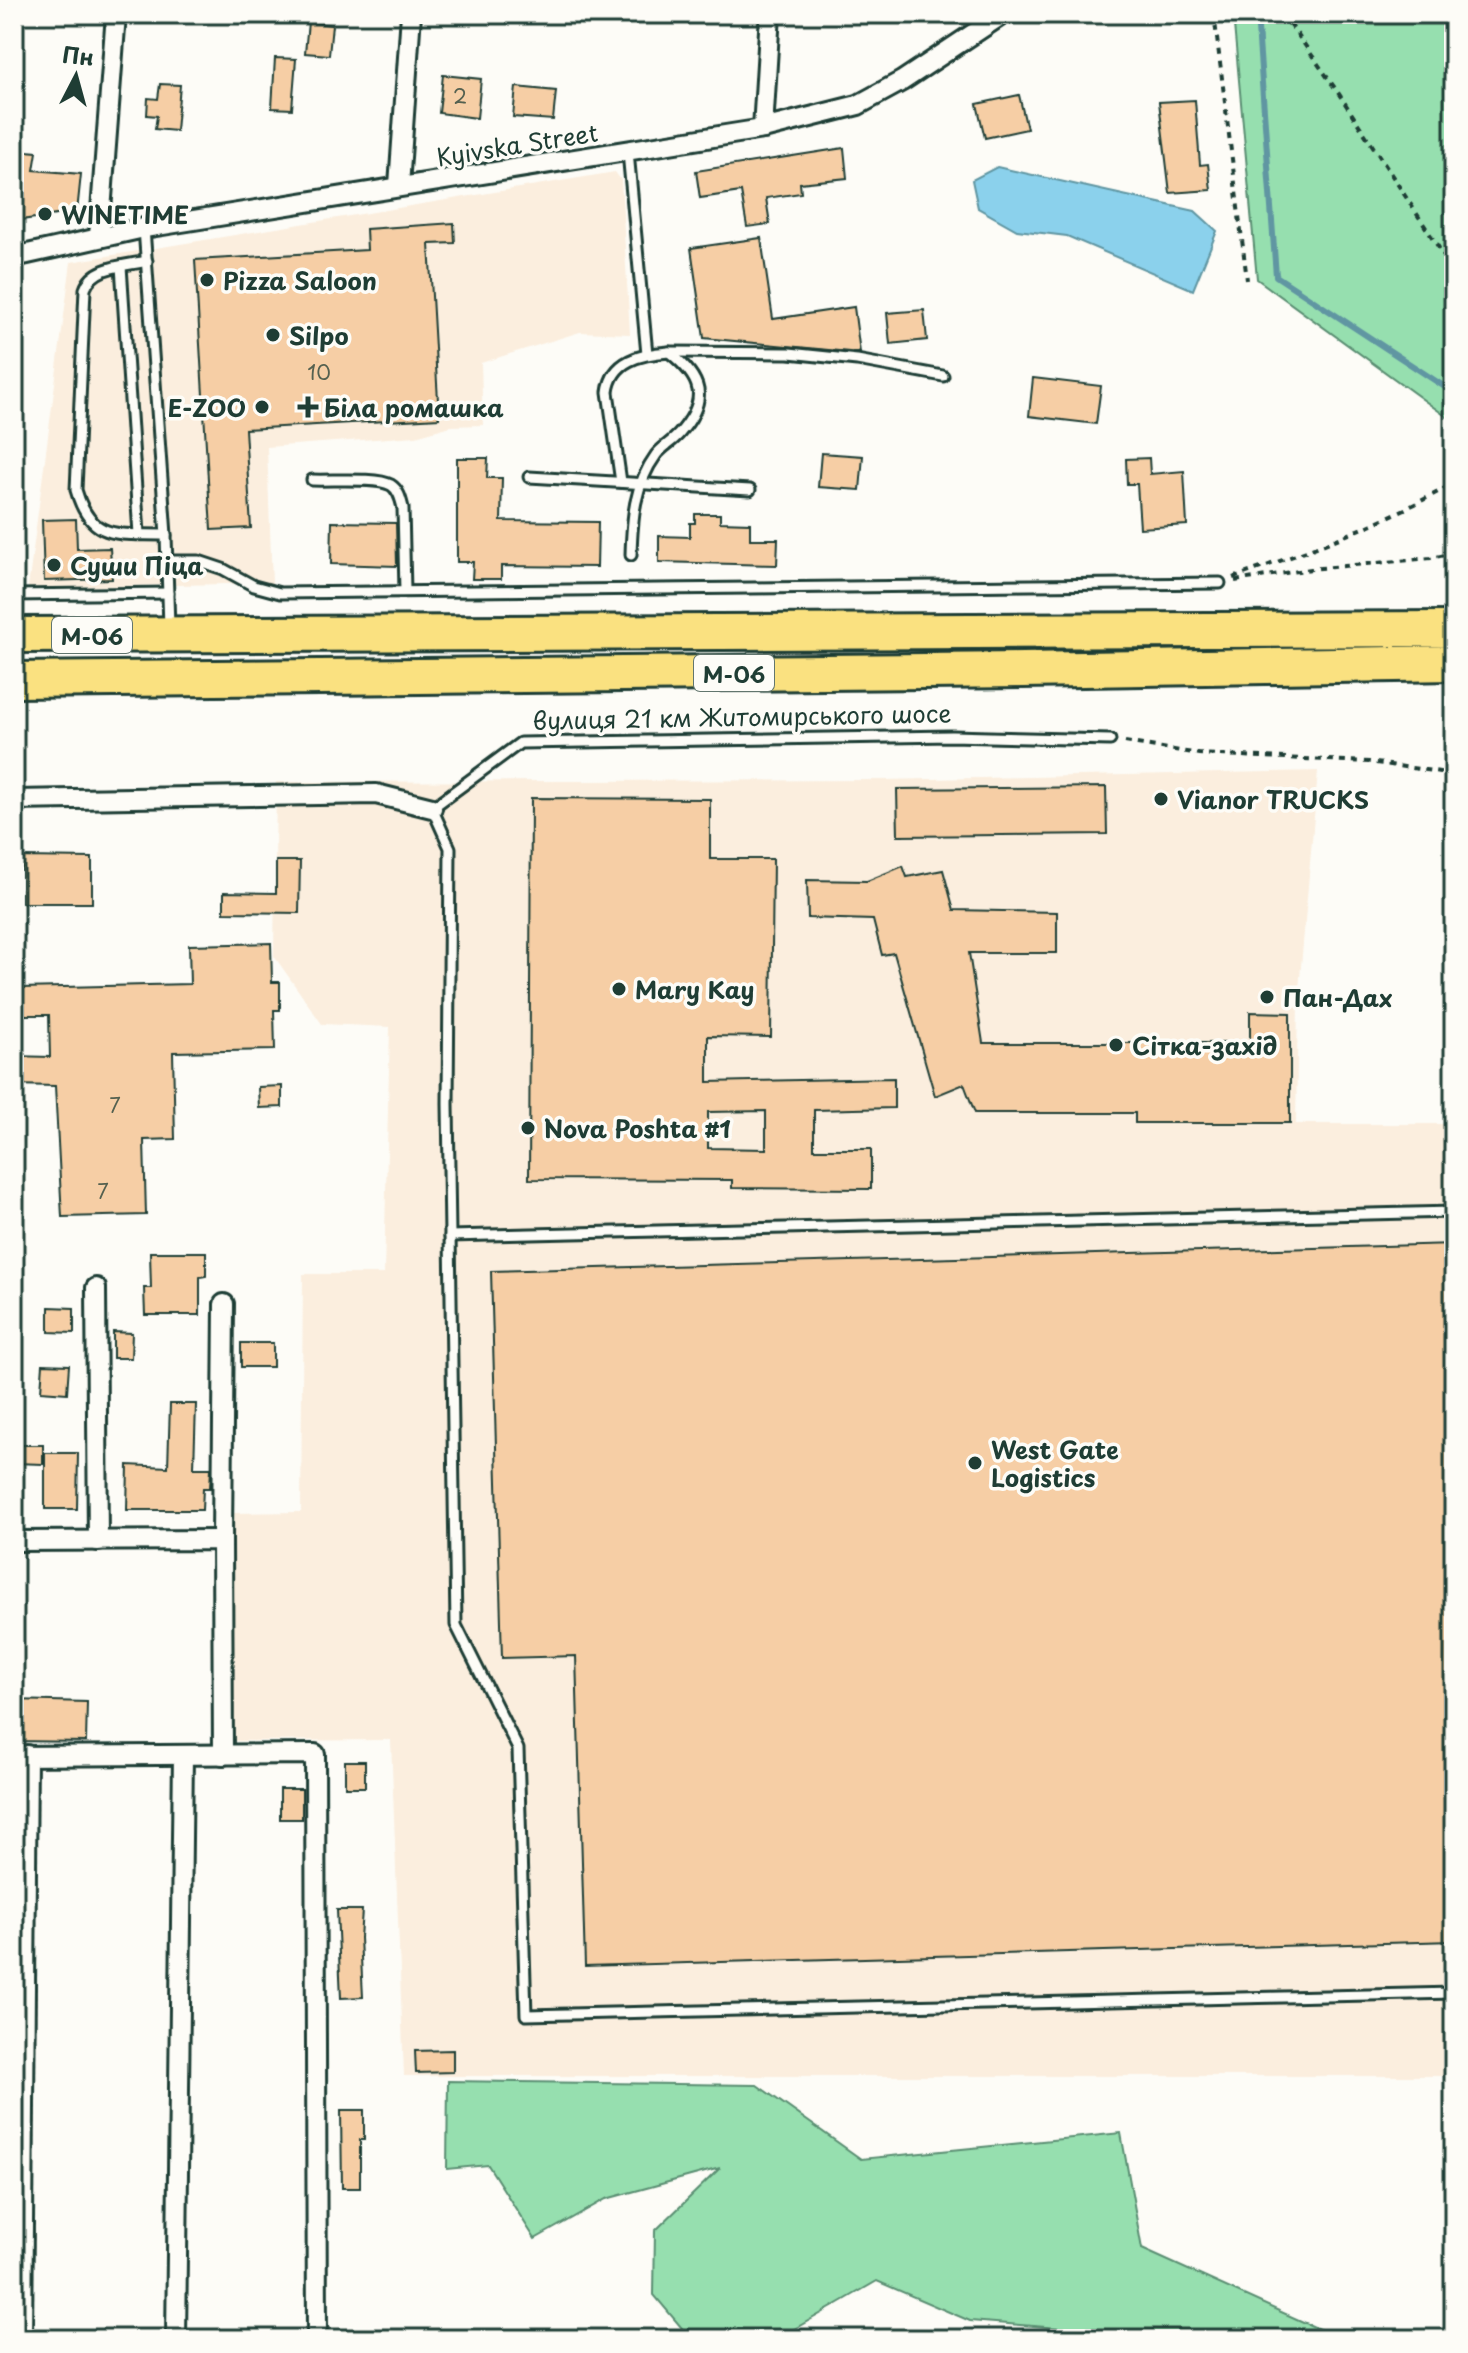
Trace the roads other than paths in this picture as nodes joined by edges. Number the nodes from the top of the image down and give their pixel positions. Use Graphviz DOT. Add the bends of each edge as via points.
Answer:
graph roads {
  1 [pos="116,14"];
  2 [pos="411,14"];
  3 [pos="770,14"];
  4 [pos="1003,14"];
  5 [pos="763,129"];
  6 [pos="628,152"];
  7 [pos="399,186"];
  8 [pos="144,228"];
  9 [pos="99,237"];
  10 [pos="14,257"];
  11 [pos="147,261"];
  12 [pos="121,266"];
  13 [pos="669,352"];
  14 [pos="647,354"];
  15 [pos="943,376"];
  16 [pos="529,477"];
  17 [pos="312,480"];
  18 [pos="621,482"];
  19 [pos="641,483"];
  20 [pos="750,490"];
  21 [pos="139,534"];
  22 [pos="166,535"];
  23 [pos="631,555"];
  24 [pos="167,561"];
  25 [pos="1220,583"];
  26 [pos="405,591"];
  27 [pos="168,593"];
  28 [pos="14,595"];
  29 [pos="1454,629"];
  30 [pos="169,634"];
  31 [pos="14,635"];
  32 [pos="1454,663"];
  33 [pos="14,680"];
  34 [pos="1110,740"];
  35 [pos="14,800"];
  36 [pos="432,808"];
  37 [pos="1454,1212"];
  38 [pos="450,1236"];
  39 [pos="96,1288"];
  40 [pos="224,1304"];
  41 [pos="222,1540"];
  42 [pos="14,1541"];
  43 [pos="98,1541"];
  44 [pos="183,1755"];
  45 [pos="223,1755"];
  46 [pos="20,1756"];
  47 [pos="1454,1993"];
  48 [pos="22,2339"];
  49 [pos="176,2339"];
  50 [pos="317,2339"];
  1 -- 9 [label="street"];
  2 -- 7 [label="street"];
  3 -- 5 [label="street"];
  4 -- 5 [label="street, Kyivska Street" via="858,105"];
  5 -- 6 [label="street, Kyivska Street"];
  6 -- 7 [label="street, Kyivska Street"];
  6 -- 14 [label="lane"];
  7 -- 8 [label="street, Kyivska Street"];
  8 -- 9 [label="street, Kyivska Street"];
  8 -- 11 [label="lane"];
  9 -- 10 [label="street, Kyivska Street"];
  11 -- 12 [label="lane"];
  11 -- 22 [label="lane"];
  12 -- 21 [label="lane"];
  12 -- 21 [label="lane" via="95,273 85,289 76,490 93,523 109,533"];
  13 -- 14 [label="lane"];
  13 -- 15 [label="lane" via="789,353"];
  13 -- 19 [label="lane" via="691,370 699,392 695,412 657,455"];
  14 -- 18 [label="lane" via="618,367 610,378"];
  16 -- 18 [label="lane"];
  17 -- 26 [label="lane" via="391,485 403,508"];
  18 -- 19 [label="lane"];
  19 -- 20 [label="lane"];
  19 -- 23 [label="lane" via="632,513"];
  21 -- 22 [label="lane"];
  22 -- 24 [label="lane"];
  24 -- 26 [label="lane" via="199,561 280,593"];
  24 -- 27 [label="lane"];
  25 -- 26 [label="lane"];
  27 -- 28 [label="lane"];
  27 -- 30 [label="lane"];
  29 -- 30 [label="highway, М-06"];
  30 -- 31 [label="highway, М-06"];
  32 -- 33 [label="highway, М-06"];
  34 -- 36 [label="lane, вулиця 21 км Житомирського шосе" via="952,736 520,743"];
  35 -- 36 [label="street" via="376,794"];
  36 -- 38 [label="lane" via="450,848"];
  37 -- 38 [label="lane"];
  38 -- 47 [label="lane" via="456,1625 518,1749 526,2015"];
  39 -- 43 [label="street"];
  40 -- 41 [label="street"];
  41 -- 43 [label="street"];
  41 -- 45 [label="street"];
  42 -- 43 [label="street"];
  44 -- 45 [label="street"];
  44 -- 46 [label="street"];
  44 -- 49 [label="street"];
  45 -- 50 [label="street" via="315,1754"];
  46 -- 48 [label="street"];
}
